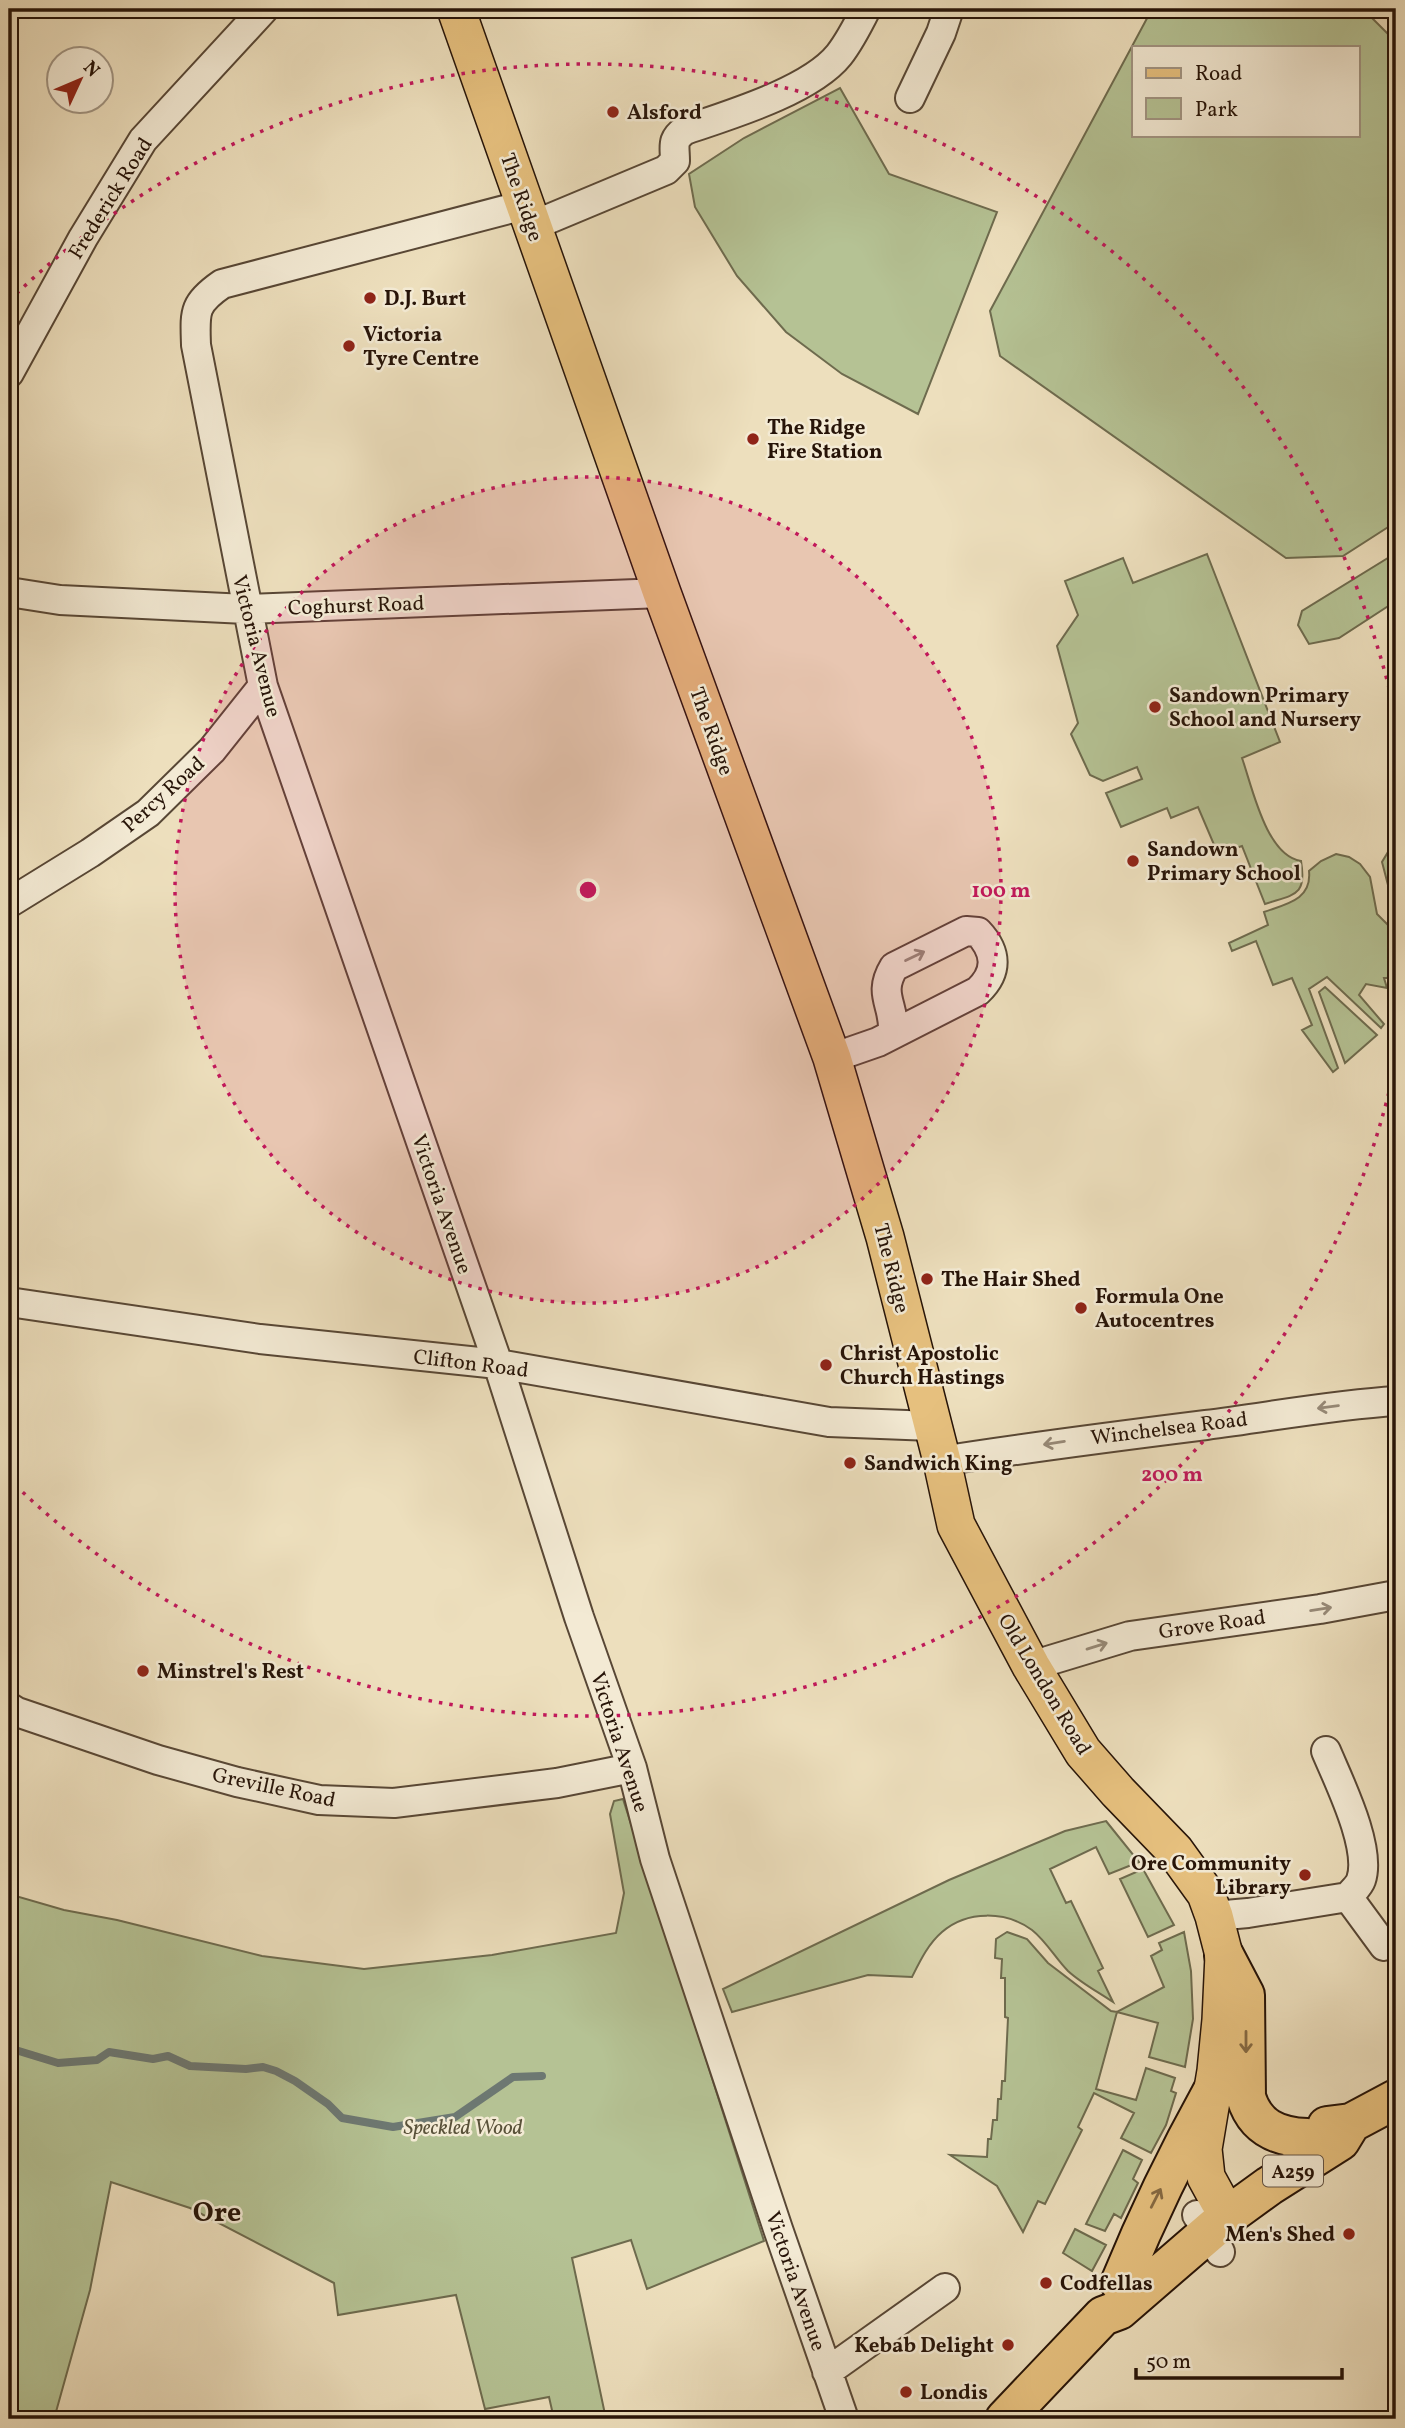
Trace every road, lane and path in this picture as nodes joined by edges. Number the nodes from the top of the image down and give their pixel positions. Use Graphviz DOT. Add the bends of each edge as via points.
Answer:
graph roads {
  1 [pos="264,9"];
  2 [pos="456,9"];
  3 [pos="866,9"];
  4 [pos="949,9"];
  5 [pos="910,98"];
  6 [pos="528,215"];
  7 [pos="9,373"];
  8 [pos="9,593"];
  9 [pos="662,593"];
  10 [pos="246,609"];
  11 [pos="263,686"];
  12 [pos="9,903"];
  13 [pos="893,1033"];
  14 [pos="832,1058"];
  15 [pos="9,1302"];
  16 [pos="498,1364"];
  17 [pos="1396,1401"];
  18 [pos="932,1426"];
  19 [pos="942,1461"];
  20 [pos="1396,1595"];
  21 [pos="1031,1666"];
  22 [pos="9,1707"];
  23 [pos="1326,1751"];
  24 [pos="632,1768"];
  25 [pos="1348,1897"];
  26 [pos="1214,1916"];
  27 [pos="1384,1946"];
  28 [pos="1224,1955"];
  29 [pos="1212,2092"];
  30 [pos="1396,2099"];
  31 [pos="1351,2123"];
  32 [pos="1307,2138"];
  33 [pos="1214,2222"];
  34 [pos="945,2288"];
  35 [pos="1112,2300"];
  36 [pos="827,2372"];
  37 [pos="844,2419"];
  38 [pos="1005,2419"];
  1 -- 7 [label="street, Frederick Road" via="144,141 83,238"];
  2 -- 6 [label="main road, The Ridge"];
  3 -- 6 [label="street, Victoria Avenue" via="838,57 821,72 789,90 685,130 673,143 675,162 666,170"];
  4 -- 5 [label="street"];
  6 -- 9 [label="main road, The Ridge"];
  6 -- 10 [label="street, Victoria Avenue" via="222,284 205,296 195,314 196,345"];
  8 -- 10 [label="street, Coghurst Road" via="60,600"];
  9 -- 10 [label="street, Coghurst Road"];
  9 -- 14 [label="main road, The Ridge"];
  10 -- 11 [label="street, Victoria Avenue"];
  11 -- 12 [label="street, Percy Road" via="212,750 148,813"];
  11 -- 16 [label="street, Victoria Avenue"];
  13 -- 14 [label="street"];
  14 -- 18 [label="main road, The Ridge" via="885,1237"];
  15 -- 16 [label="street, Clifton Road" via="260,1339"];
  16 -- 18 [label="street, Clifton Road" via="829,1422"];
  16 -- 24 [label="street, Victoria Avenue"];
  17 -- 19 [label="street, Winchelsea Road, one-way"];
  18 -- 19 [label="main road, The Ridge"];
  19 -- 21 [label="main road, Old London Road" via="956,1525"];
  21 -- 20 [label="street, Grove Road, one-way" via="1130,1636"];
  21 -- 26 [label="main road, Old London Road" via="1083,1752 1175,1851 1206,1894"];
  22 -- 24 [label="street, Greville Road" via="159,1760 319,1800 394,1803 557,1783"];
  23 -- 25 [label="street" via="1355,1824 1364,1861 1361,1882"];
  24 -- 36 [label="street, Victoria Avenue" via="655,1859"];
  25 -- 26 [label="street"];
  25 -- 27 [label="street"];
  26 -- 28 [label="main road, Old London Road"];
  28 -- 29 [label="main road, Old London Road"];
  28 -- 32 [label="highway, one-way" via="1245,1995 1250,2112 1286,2137"];
  29 -- 33 [label="main road, Old London Road" via="1203,2149"];
  35 -- 29 [label="highway, one-way" via="1151,2208"];
  30 -- 31 [label="highway, A259"];
  31 -- 32 [label="highway, A259" via="1329,2125"];
  31 -- 33 [label="highway, A259" via="1340,2141"];
  32 -- 33 [label="highway, A259"];
  33 -- 35 [label="highway, A259"];
  34 -- 36 [label="street"];
  35 -- 38 [label="highway, A259"];
  36 -- 37 [label="street, Victoria Avenue"];
}
